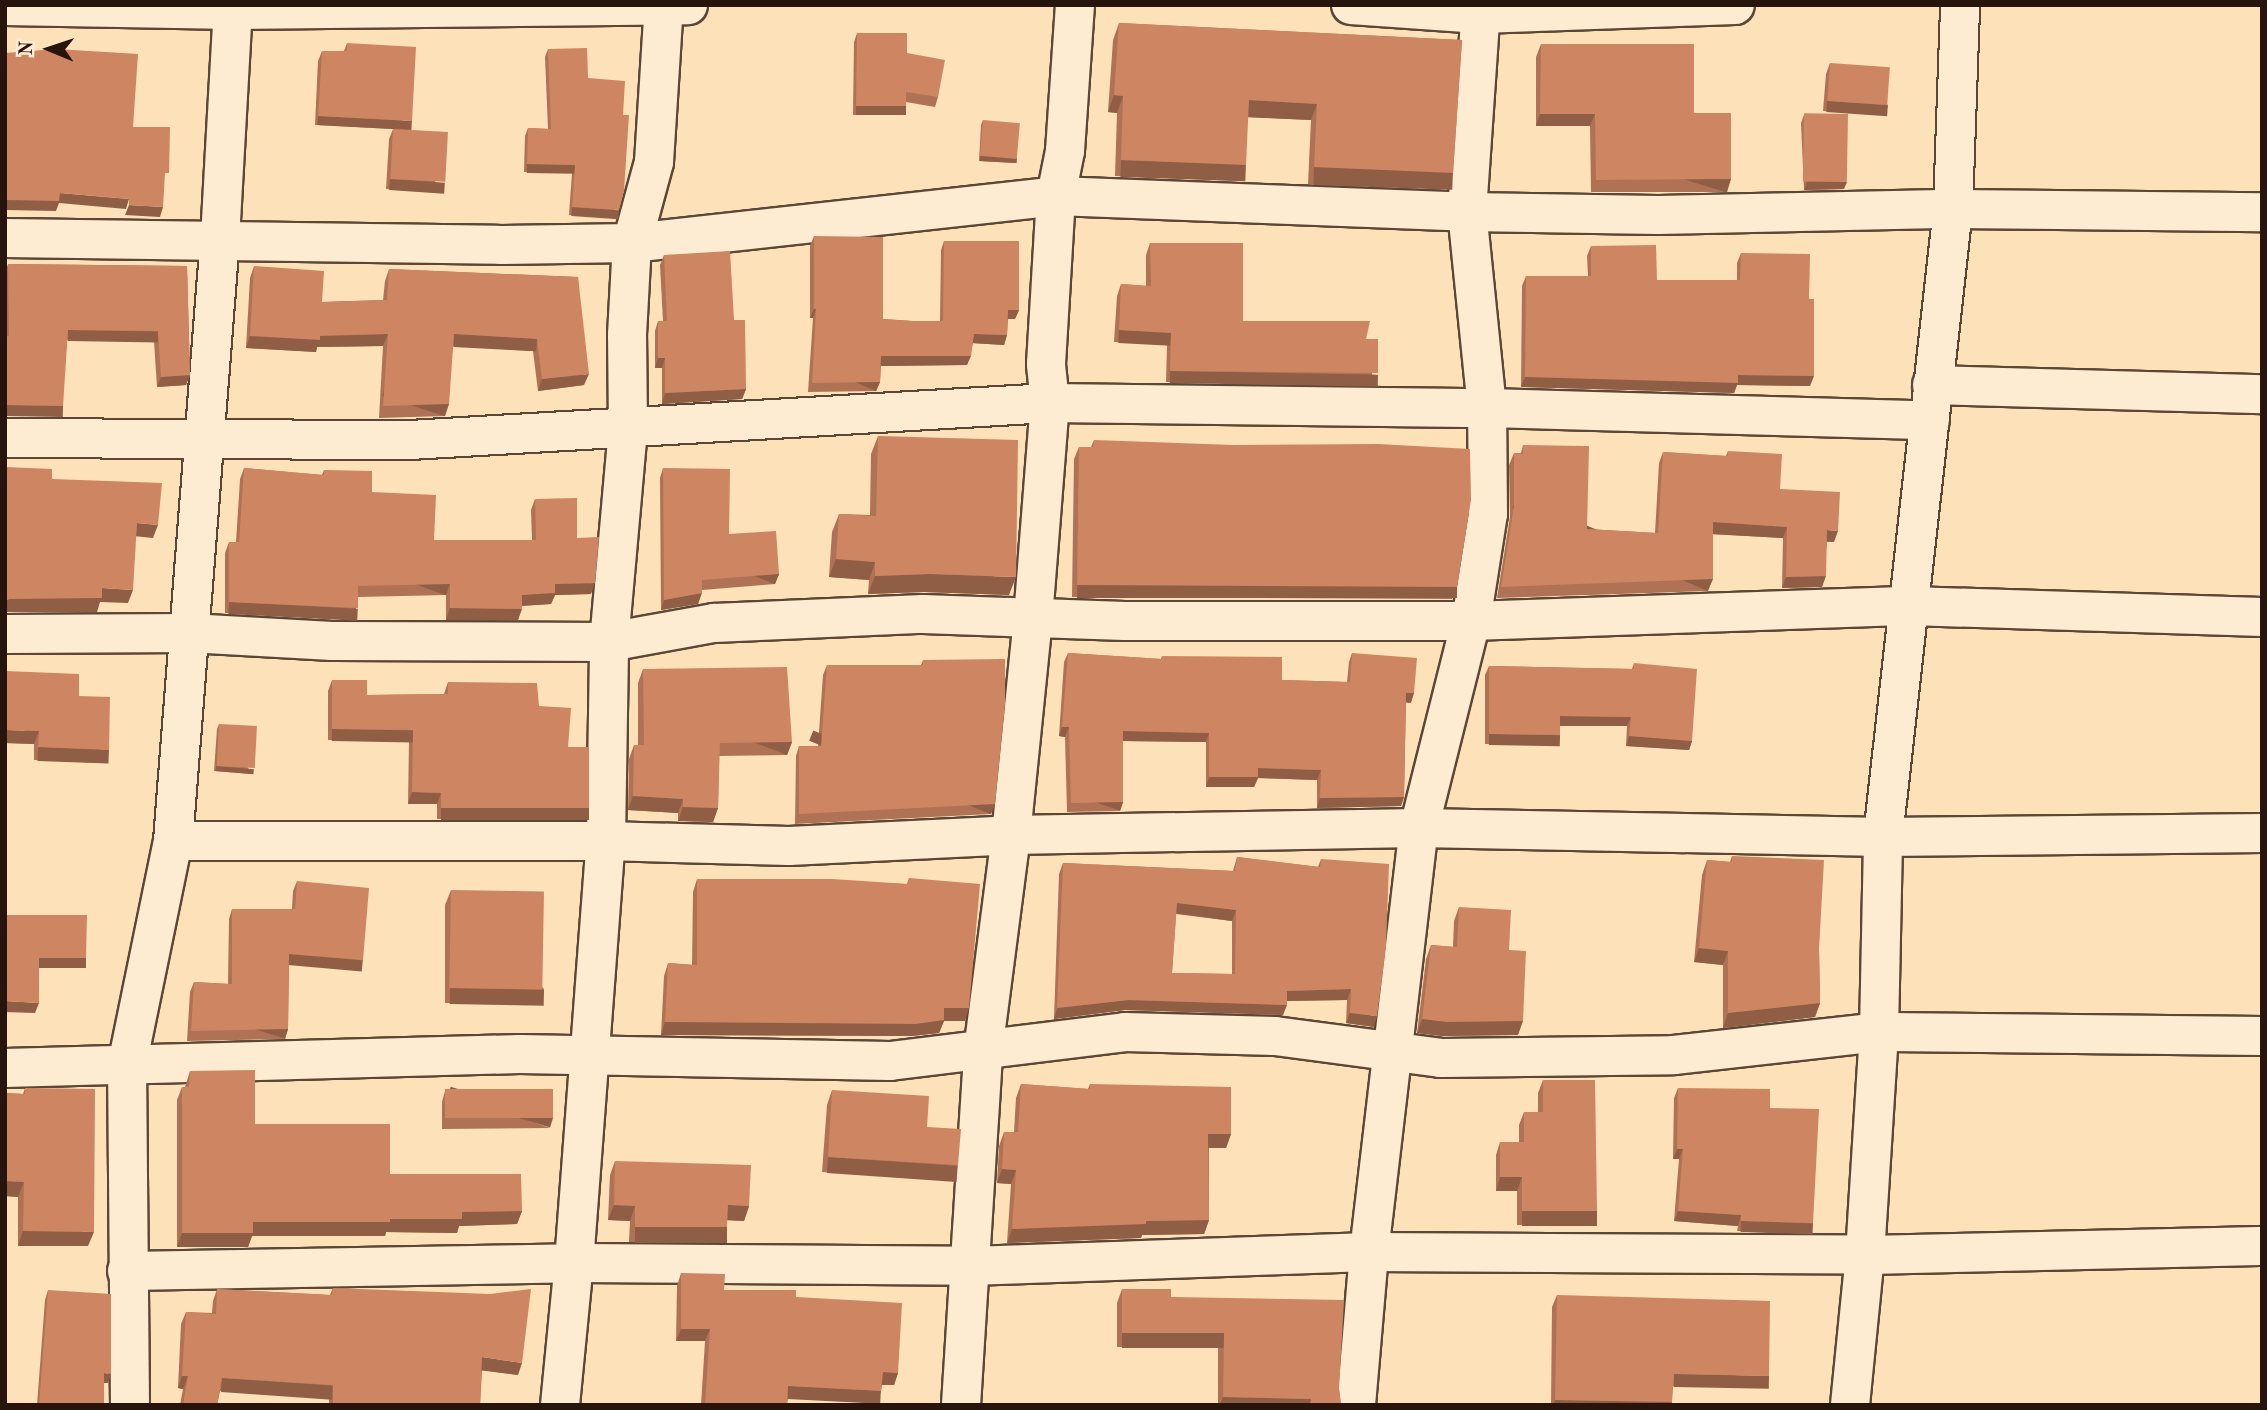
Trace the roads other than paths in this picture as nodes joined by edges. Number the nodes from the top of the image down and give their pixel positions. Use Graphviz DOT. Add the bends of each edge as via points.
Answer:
graph roads {
  1 [pos="1075,5"];
  2 [pos="1351,5"];
  3 [pos="1734,5"];
  4 [pos="1960,5"];
  5 [pos="5,6"];
  6 [pos="672,6"];
  7 [pos="233,8"];
  8 [pos="1481,9"];
  9 [pos="1056,196"];
  10 [pos="1953,209"];
  11 [pos="1467,212"];
  12 [pos="2262,212"];
  13 [pos="5,238"];
  14 [pos="220,239"];
  15 [pos="632,243"];
  16 [pos="2262,394"];
  17 [pos="1050,403"];
  18 [pos="1931,403"];
  19 [pos="1487,408"];
  20 [pos="628,427"];
  21 [pos="206,437"];
  22 [pos="5,438"];
  23 [pos="1910,607"];
  24 [pos="2262,617"];
  25 [pos="1033,618"];
  26 [pos="1471,621"];
  27 [pos="189,632"];
  28 [pos="5,634"];
  29 [pos="609,642"];
  30 [pos="1419,828"];
  31 [pos="2262,833"];
  32 [pos="1012,835"];
  33 [pos="1883,837"];
  34 [pos="173,841"];
  35 [pos="607,841"];
  36 [pos="1879,1032"];
  37 [pos="2262,1037"];
  38 [pos="1391,1050"];
  39 [pos="983,1051"];
  40 [pos="588,1055"];
  41 [pos="127,1065"];
  42 [pos="5,1068"];
  43 [pos="2262,1246"];
  44 [pos="1369,1252"];
  45 [pos="1865,1255"];
  46 [pos="574,1263"];
  47 [pos="970,1266"];
  48 [pos="127,1271"];
  49 [pos="130,1405"];
  50 [pos="560,1405"];
  51 [pos="961,1405"];
  52 [pos="1356,1405"];
  53 [pos="1850,1405"];
  1 -- 9 [label="street" via="1065,151"];
  2 -- 8 [label="street"];
  3 -- 8 [label="street"];
  4 -- 10 [label="street"];
  5 -- 7 [label="street"];
  6 -- 7 [label="street"];
  6 -- 15 [label="street" via="654,162"];
  7 -- 14 [label="street"];
  8 -- 11 [label="street"];
  9 -- 11 [label="street"];
  9 -- 15 [label="street"];
  9 -- 17 [label="street" via="1046,364"];
  10 -- 11 [label="street" via="1658,215"];
  10 -- 12 [label="street"];
  10 -- 18 [label="street"];
  11 -- 19 [label="street"];
  13 -- 14 [label="street"];
  14 -- 15 [label="street" via="502,246"];
  14 -- 21 [label="street"];
  15 -- 20 [label="street"];
  16 -- 18 [label="street"];
  17 -- 19 [label="street"];
  17 -- 20 [label="street"];
  17 -- 25 [label="street"];
  18 -- 19 [label="street"];
  18 -- 23 [label="street"];
  19 -- 26 [label="street" via="1488,514"];
  20 -- 21 [label="street" via="410,440"];
  20 -- 29 [label="street"];
  21 -- 22 [label="street"];
  21 -- 27 [label="street"];
  23 -- 24 [label="street"];
  23 -- 26 [label="street"];
  23 -- 33 [label="street"];
  25 -- 26 [label="street"];
  25 -- 29 [label="street" via="923,614 713,623"];
  25 -- 32 [label="street"];
  26 -- 30 [label="street"];
  27 -- 28 [label="street"];
  27 -- 29 [label="street" via="332,641"];
  27 -- 34 [label="street"];
  29 -- 35 [label="street"];
  30 -- 32 [label="street"];
  30 -- 33 [label="street"];
  30 -- 38 [label="street"];
  31 -- 33 [label="street"];
  32 -- 35 [label="street" via="789,846"];
  32 -- 39 [label="street"];
  33 -- 36 [label="street"];
  34 -- 35 [label="street"];
  34 -- 41 [label="street"];
  35 -- 40 [label="street"];
  36 -- 37 [label="street"];
  36 -- 38 [label="street" via="1674,1055 1441,1058"];
  36 -- 45 [label="street"];
  38 -- 39 [label="street" via="1275,1036 1125,1032"];
  38 -- 44 [label="street"];
  39 -- 40 [label="street" via="890,1061"];
  39 -- 47 [label="street"];
  40 -- 41 [label="street"];
  40 -- 46 [label="street"];
  41 -- 42 [label="street"];
  41 -- 48 [label="street"];
  43 -- 45 [label="street"];
  44 -- 45 [label="street"];
  44 -- 47 [label="street"];
  44 -- 52 [label="street"];
  45 -- 53 [label="street"];
  46 -- 47 [label="street"];
  46 -- 48 [label="street"];
  46 -- 50 [label="street"];
  47 -- 51 [label="street"];
  48 -- 49 [label="street"];
}
